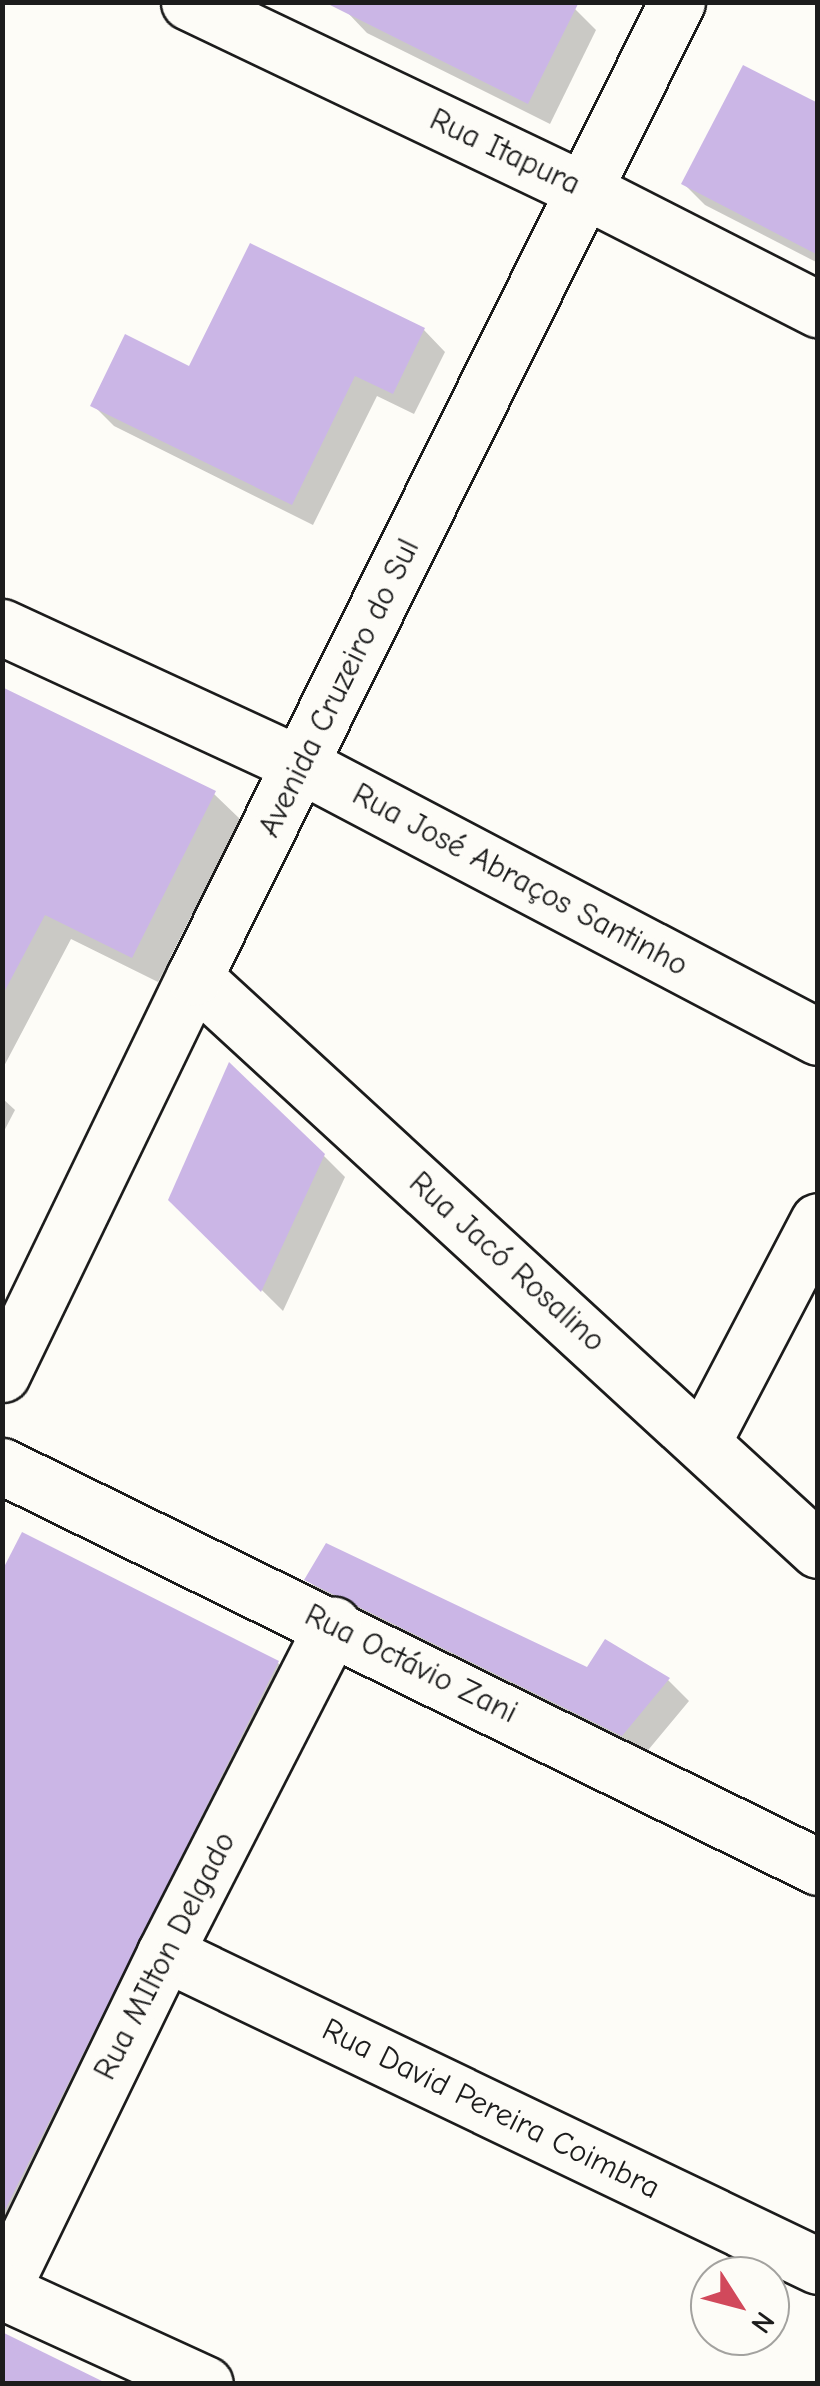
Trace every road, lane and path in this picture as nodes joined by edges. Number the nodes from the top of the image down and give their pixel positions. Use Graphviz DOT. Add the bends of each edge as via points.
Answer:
graph roads {
  1 [pos="190,2"];
  2 [pos="676,2"];
  3 [pos="584,190"];
  4 [pos="818,309"];
  5 [pos="2,627"];
  6 [pos="302,765"];
  7 [pos="194,976"];
  8 [pos="818,1038"];
  9 [pos="818,1220"];
  10 [pos="2,1374"];
  11 [pos="703,1440"];
  12 [pos="2,1466"];
  13 [pos="818,1550"];
  14 [pos="334,1625"];
  15 [pos="818,1866"];
  16 [pos="165,1952"];
  17 [pos="818,2266"];
  18 [pos="2,2290"];
  19 [pos="205,2384"];
  1 -- 3 [label="street, Rua Itapura"];
  2 -- 3 [label="street, Avenida Cruzeiro do Sul"];
  3 -- 4 [label="street, Rua Itapura"];
  3 -- 6 [label="street, Avenida Cruzeiro do Sul"];
  5 -- 6 [label="street, Rua José Abraços Santinho"];
  6 -- 7 [label="street, Avenida Cruzeiro do Sul"];
  6 -- 8 [label="street, Rua José Abraços Santinho"];
  7 -- 10 [label="street, Avenida Cruzeiro do Sul"];
  7 -- 11 [label="street, Rua Jacó Rosalino"];
  9 -- 11 [label="street"];
  11 -- 13 [label="street, Rua Jacó Rosalino"];
  12 -- 14 [label="street, Rua Octávio Zani"];
  14 -- 15 [label="street, Rua Octávio Zani"];
  14 -- 16 [label="street, Rua MIlton Delgado"];
  16 -- 17 [label="street, Rua David Pereira Coimbra"];
  16 -- 18 [label="street, Rua MIlton Delgado"];
  18 -- 19 [label="street"];
}
